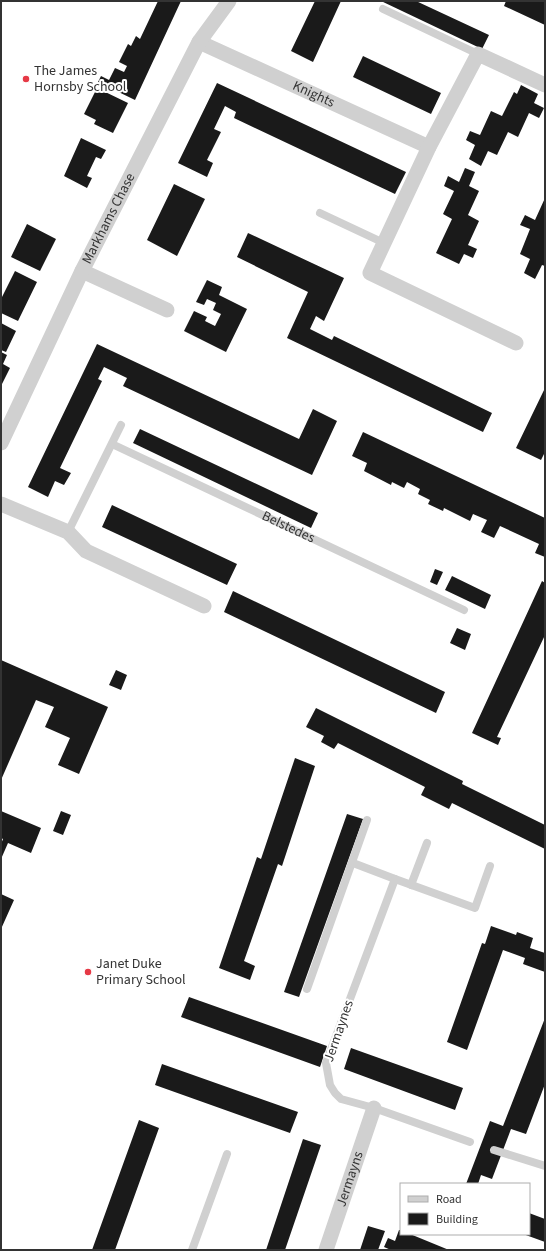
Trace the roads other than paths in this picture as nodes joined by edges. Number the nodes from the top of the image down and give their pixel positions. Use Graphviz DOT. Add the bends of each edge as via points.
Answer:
graph roads {
  1 [pos="229,1"];
  2 [pos="383,9"];
  3 [pos="199,42"];
  4 [pos="478,54"];
  5 [pos="545,85"];
  6 [pos="429,147"];
  7 [pos="320,213"];
  8 [pos="384,243"];
  9 [pos="82,271"];
  10 [pos="167,310"];
  11 [pos="516,343"];
  12 [pos="121,425"];
  13 [pos="1,443"];
  14 [pos="112,444"];
  15 [pos="1,504"];
  16 [pos="68,532"];
  17 [pos="204,606"];
  18 [pos="464,610"];
  19 [pos="367,820"];
  20 [pos="427,843"];
  21 [pos="353,863"];
  22 [pos="490,866"];
  23 [pos="395,879"];
  24 [pos="411,885"];
  25 [pos="307,989"];
  26 [pos="374,1108"];
  27 [pos="470,1142"];
  28 [pos="494,1150"];
  29 [pos="227,1154"];
  30 [pos="545,1166"];
  31 [pos="192,1250"];
  32 [pos="326,1250"];
  1 -- 3 [label="street, Markhams Chase"];
  2 -- 4 [label="lane"];
  3 -- 6 [label="street, Knights"];
  3 -- 9 [label="street, Markhams Chase"];
  4 -- 5 [label="street"];
  4 -- 6 [label="street"];
  6 -- 8 [label="street"];
  7 -- 8 [label="lane"];
  8 -- 11 [label="street" via="370,273"];
  9 -- 10 [label="street"];
  9 -- 13 [label="street, Markhams Chase"];
  12 -- 14 [label="lane"];
  14 -- 16 [label="lane"];
  14 -- 18 [label="lane, Belstedes"];
  15 -- 16 [label="street"];
  16 -- 17 [label="street" via="86,551"];
  19 -- 21 [label="lane"];
  20 -- 24 [label="lane"];
  21 -- 23 [label="lane"];
  21 -- 25 [label="lane"];
  22 -- 24 [label="lane" via="475,908"];
  23 -- 24 [label="lane"];
  23 -- 26 [label="lane, Jermaynes" via="326,1063 330,1085 335,1093 342,1099"];
  26 -- 27 [label="lane, Jermaynes"];
  26 -- 32 [label="street, Jermayns"];
  28 -- 30 [label="lane"];
  29 -- 31 [label="lane"];
}
